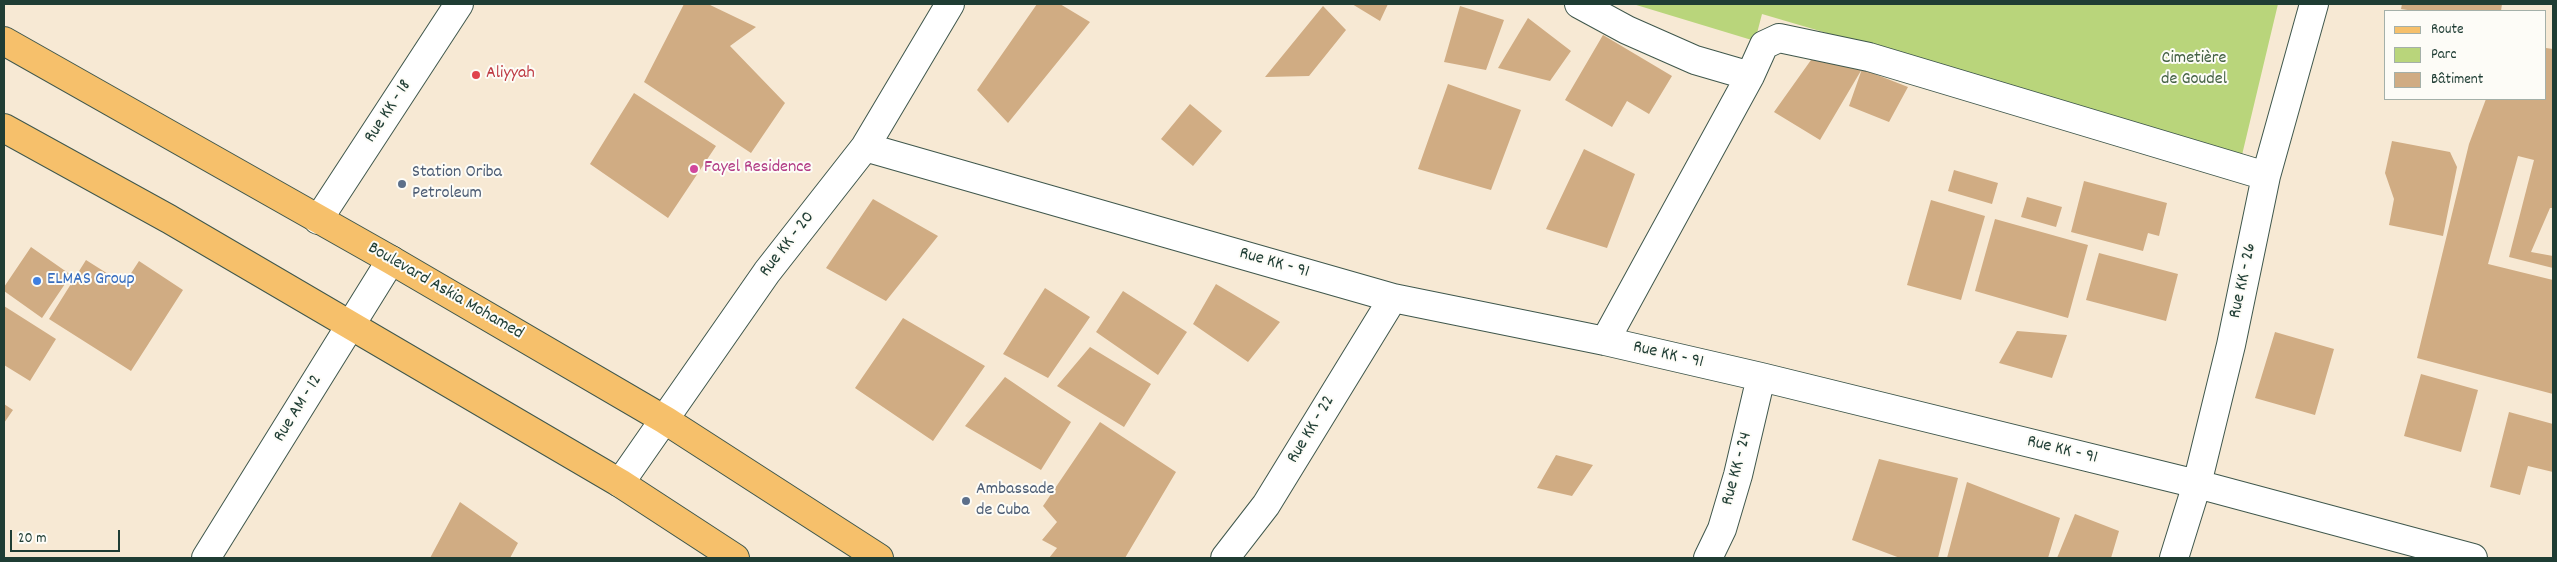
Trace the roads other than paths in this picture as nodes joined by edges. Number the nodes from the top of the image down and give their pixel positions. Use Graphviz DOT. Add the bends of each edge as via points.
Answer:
graph roads {
  1 [pos="459,4"];
  2 [pos="950,4"];
  3 [pos="1579,4"];
  4 [pos="2314,4"];
  5 [pos="4,40"];
  6 [pos="1750,76"];
  7 [pos="4,128"];
  8 [pos="865,147"];
  9 [pos="2266,176"];
  10 [pos="318,220"];
  11 [pos="391,260"];
  12 [pos="1392,298"];
  13 [pos="352,326"];
  14 [pos="1605,341"];
  15 [pos="1761,377"];
  16 [pos="666,420"];
  17 [pos="620,483"];
  18 [pos="2197,484"];
  19 [pos="206,558"];
  20 [pos="735,558"];
  21 [pos="879,558"];
  22 [pos="1225,558"];
  23 [pos="1708,558"];
  24 [pos="2174,558"];
  25 [pos="2473,558"];
  1 -- 10 [label="street, Rue KK - 18"];
  2 -- 8 [label="street, Rue KK - 20"];
  3 -- 6 [label="street" via="1627,30 1695,60"];
  4 -- 9 [label="street, Rue KK - 26"];
  5 -- 10 [label="main road, Boulevard Askia Mohamed"];
  6 -- 9 [label="street" via="1764,45 1779,38 1790,39 1869,57"];
  6 -- 14 [label="street"];
  7 -- 13 [label="main road"];
  8 -- 12 [label="street, Rue KK - 91"];
  8 -- 16 [label="street, Rue KK - 20" via="767,272"];
  9 -- 18 [label="street, Rue KK - 26" via="2231,346"];
  10 -- 11 [label="main road, Boulevard Askia Mohamed"];
  11 -- 13 [label="street, Rue AM - 12"];
  11 -- 16 [label="main road, Boulevard Askia Mohamed"];
  12 -- 14 [label="street, Rue KK - 91"];
  12 -- 22 [label="street, Rue KK - 22" via="1266,505"];
  13 -- 17 [label="main road"];
  13 -- 19 [label="street, Rue AM - 12"];
  14 -- 15 [label="street, Rue KK - 91"];
  15 -- 18 [label="street, Rue KK - 91"];
  15 -- 23 [label="street, Rue KK - 24" via="1722,529"];
  16 -- 17 [label="street, Rue KK - 20"];
  16 -- 21 [label="main road, Boulevard Askia Mohamed"];
  17 -- 20 [label="main road"];
  18 -- 24 [label="street, Rue KK - 26"];
  18 -- 25 [label="street, Rue KK - 91"];
}
